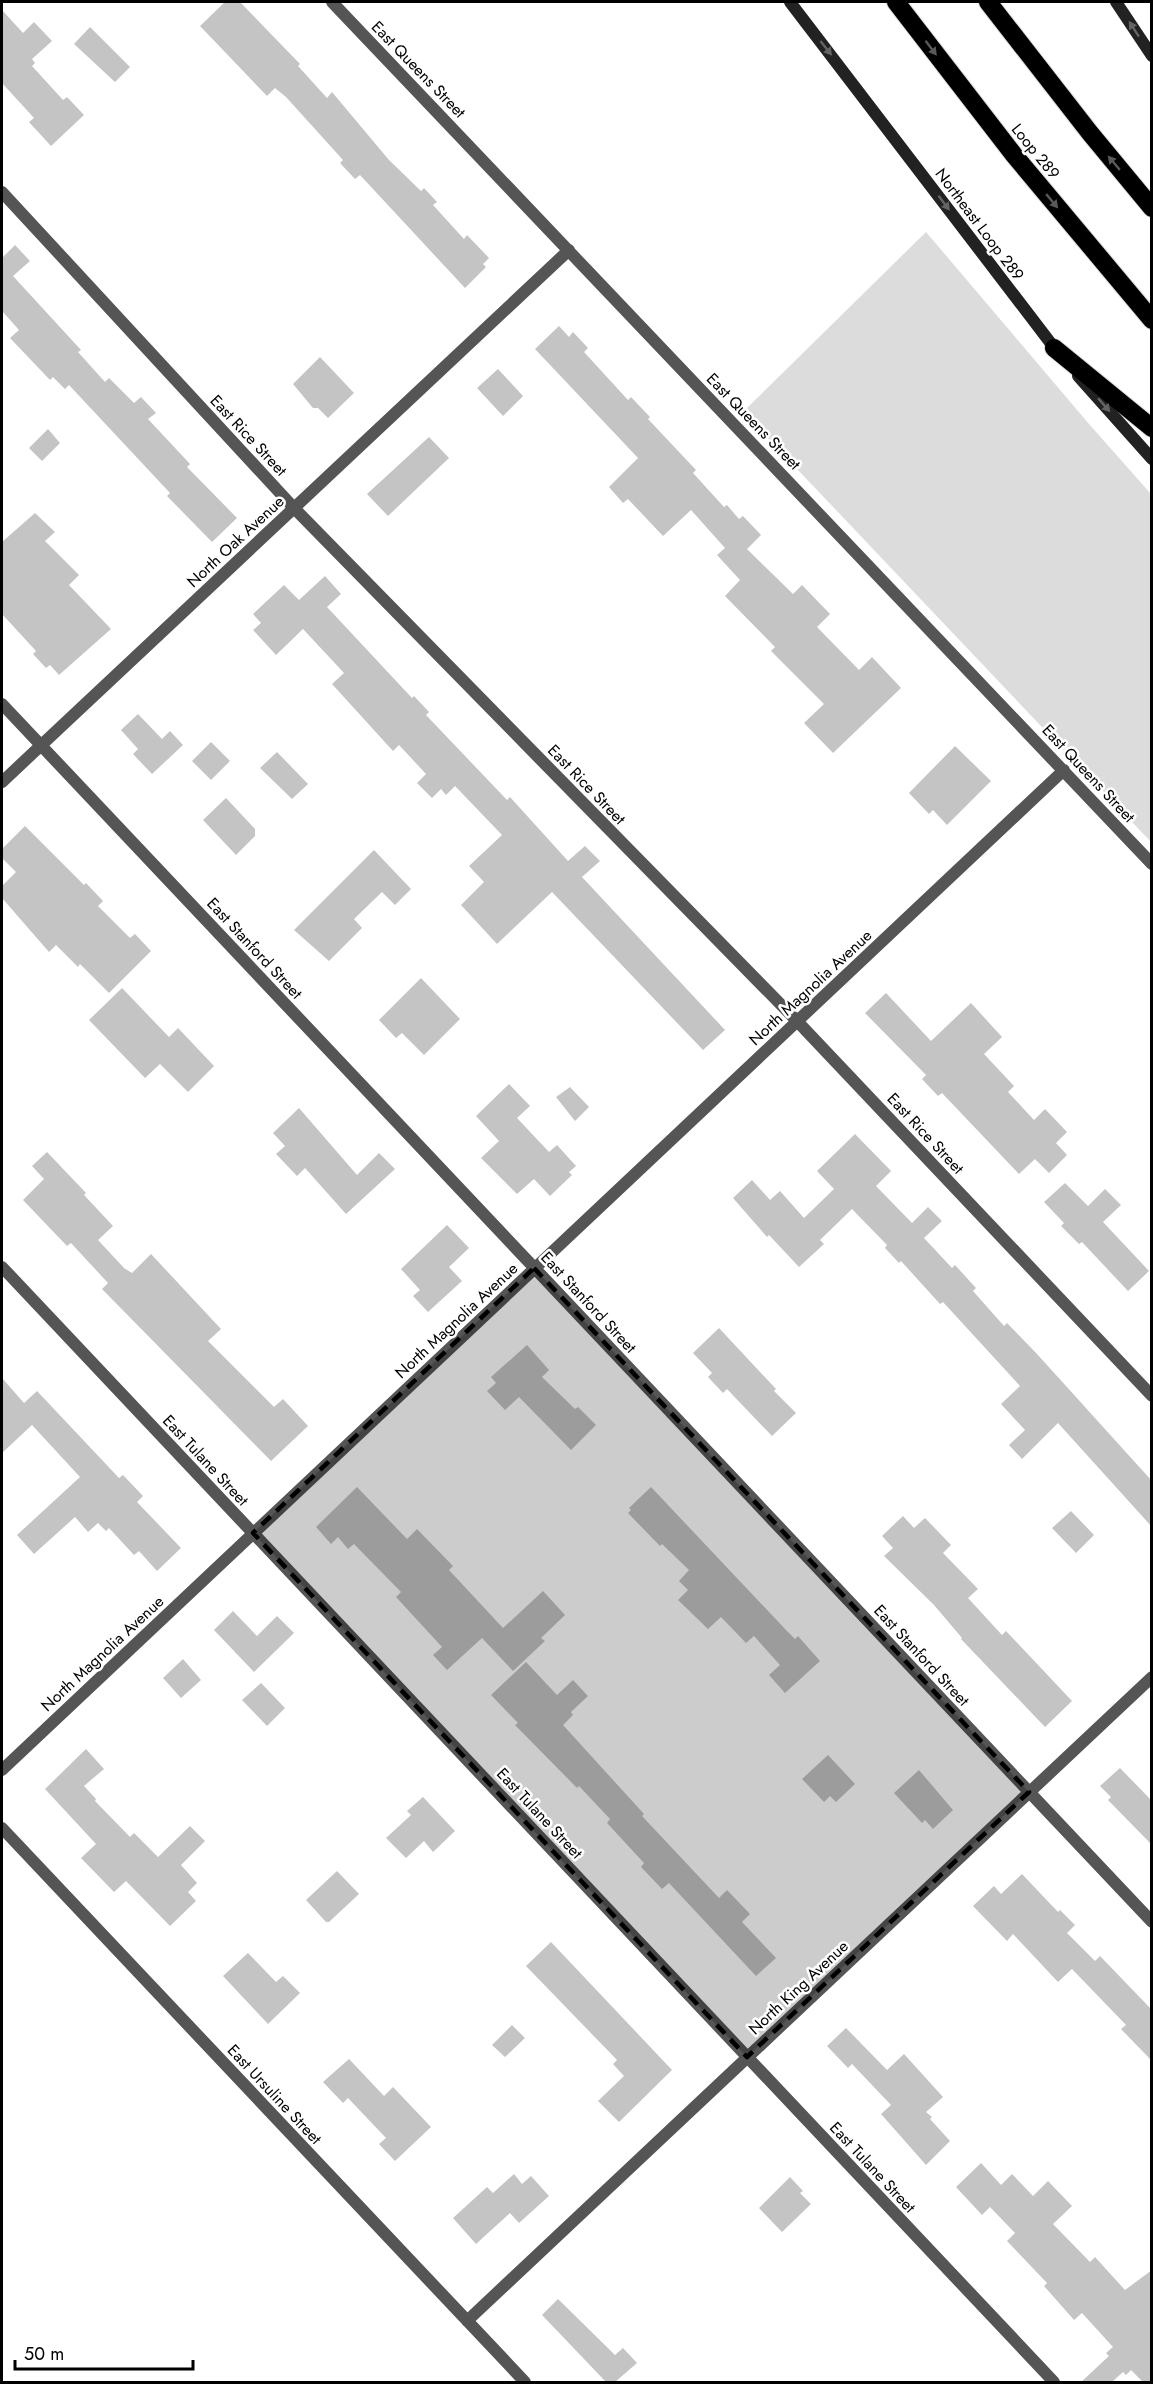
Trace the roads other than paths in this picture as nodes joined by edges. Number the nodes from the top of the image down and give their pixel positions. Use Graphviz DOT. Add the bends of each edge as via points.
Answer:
graph roads {
  1 [pos="332,2"];
  2 [pos="790,2"];
  3 [pos="896,2"];
  4 [pos="988,2"];
  5 [pos="1116,2"];
  6 [pos="1152,56"];
  7 [pos="2,192"];
  8 [pos="1152,208"];
  9 [pos="569,250"];
  10 [pos="1152,320"];
  11 [pos="1054,348"];
  12 [pos="1152,428"];
  13 [pos="1152,459"];
  14 [pos="294,508"];
  15 [pos="2,704"];
  16 [pos="41,746"];
  17 [pos="1064,770"];
  18 [pos="2,782"];
  19 [pos="1152,864"];
  20 [pos="797,1021"];
  21 [pos="2,1267"];
  22 [pos="534,1268"];
  23 [pos="1152,1396"];
  24 [pos="253,1533"];
  25 [pos="1152,1677"];
  26 [pos="2,1770"];
  27 [pos="1029,1792"];
  28 [pos="2,1828"];
  29 [pos="1152,1922"];
  30 [pos="747,2057"];
  31 [pos="467,2321"];
  32 [pos="525,2382"];
  33 [pos="1054,2382"];
  1 -- 9 [label="street, East Queens Street"];
  2 -- 11 [label="main road, Northeast Loop 289, one-way"];
  3 -- 10 [label="highway, Loop 289, one-way" via="1014,155"];
  8 -- 4 [label="highway, one-way"];
  6 -- 5 [label="main road, one-way"];
  7 -- 14 [label="street, East Rice Street"];
  9 -- 14 [label="street, North Oak Avenue"];
  9 -- 17 [label="street, East Queens Street"];
  11 -- 12 [label="highway"];
  11 -- 13 [label="main road, Northeast Loop 289, one-way"];
  14 -- 16 [label="street, North Oak Avenue"];
  14 -- 20 [label="street, East Rice Street"];
  15 -- 16 [label="street, East Stanford Street"];
  16 -- 18 [label="street, North Oak Avenue"];
  16 -- 22 [label="street, East Stanford Street"];
  17 -- 19 [label="street, East Queens Street"];
  17 -- 20 [label="street, North Magnolia Avenue"];
  20 -- 22 [label="street, North Magnolia Avenue"];
  20 -- 23 [label="street, East Rice Street"];
  21 -- 24 [label="street, East Tulane Street"];
  22 -- 24 [label="street, North Magnolia Avenue"];
  22 -- 27 [label="street, East Stanford Street"];
  24 -- 26 [label="street, North Magnolia Avenue"];
  24 -- 30 [label="street, East Tulane Street"];
  25 -- 27 [label="street, North King Avenue"];
  27 -- 29 [label="street, East Stanford Street"];
  27 -- 30 [label="street, North King Avenue"];
  28 -- 31 [label="street, East Ursuline Street"];
  30 -- 31 [label="street, North King Avenue"];
  30 -- 33 [label="street, East Tulane Street"];
  31 -- 32 [label="street, East Ursuline Street"];
}
